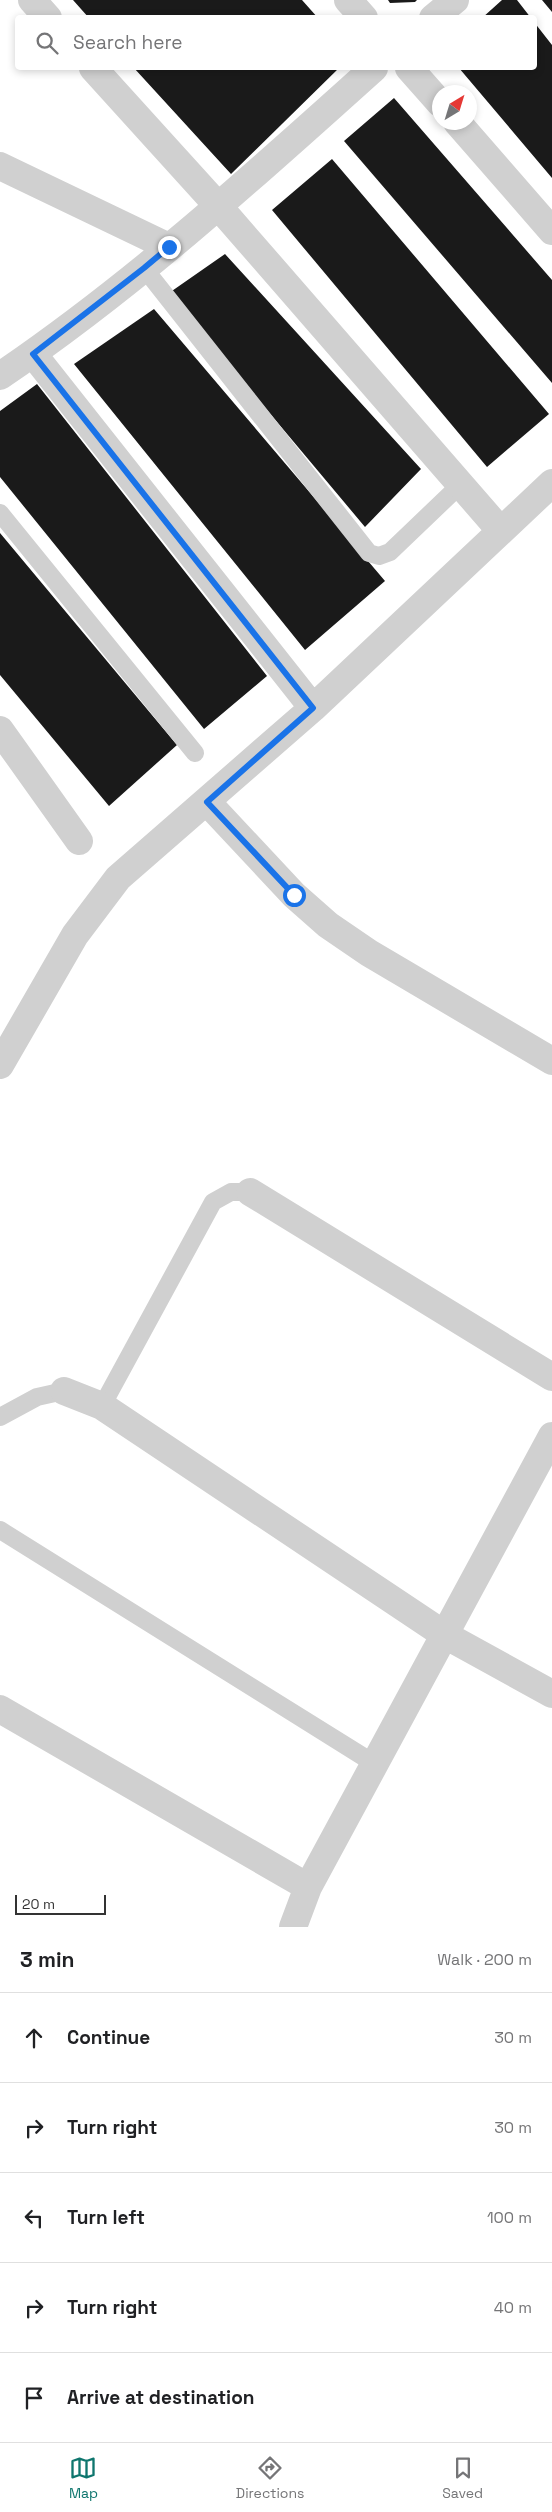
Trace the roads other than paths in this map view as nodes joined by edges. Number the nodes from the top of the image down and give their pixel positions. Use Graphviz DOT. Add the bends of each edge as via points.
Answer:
graph roads {
  1 [pos="32,0"];
  2 [pos="348,0"];
  3 [pos="455,0"];
  4 [pos="45,15"];
  5 [pos="361,15"];
  6 [pos="437,15"];
  7 [pos="95,70"];
  8 [pos="372,70"];
  9 [pos="411,70"];
  10 [pos="432,93"];
  11 [pos="464,130"];
  12 [pos="1,167"];
  13 [pos="219,207"];
  14 [pos="552,231"];
  15 [pos="169,247"];
  16 [pos="144,268"];
  17 [pos="33,354"];
  18 [pos="0,376"];
  19 [pos="552,483"];
  20 [pos="460,485"];
  21 [pos="0,513"];
  22 [pos="500,530"];
  23 [pos="313,708"];
  24 [pos="0,730"];
  25 [pos="195,753"];
  26 [pos="207,802"];
  27 [pos="79,841"];
  28 [pos="552,1061"];
  29 [pos="0,1065"];
  30 [pos="250,1192"];
  31 [pos="552,1377"];
  32 [pos="64,1391"];
  33 [pos="102,1406"];
  34 [pos="0,1417"];
  35 [pos="552,1436"];
  36 [pos="0,1530"];
  37 [pos="445,1634"];
  38 [pos="552,1694"];
  39 [pos="0,1709"];
  40 [pos="374,1764"];
  41 [pos="308,1887"];
  42 [pos="293,1927"];
  1 -- 4 [label="street"];
  2 -- 5 [label="street"];
  3 -- 6 [label="street"];
  7 -- 13 [label="street"];
  8 -- 13 [label="street"];
  9 -- 10 [label="street"];
  11 -- 14 [label="street"];
  12 -- 15 [label="street"];
  13 -- 15 [label="street"];
  13 -- 20 [label="street"];
  15 -- 16 [label="street"];
  16 -- 17 [label="street"];
  16 -- 20 [label="lane" via="369,553 379,556 390,552"];
  17 -- 18 [label="street"];
  17 -- 23 [label="street"];
  19 -- 22 [label="street"];
  20 -- 22 [label="street"];
  21 -- 25 [label="lane"];
  22 -- 23 [label="street"];
  23 -- 26 [label="street"];
  24 -- 27 [label="street"];
  26 -- 28 [label="street" via="294,895 328,925 369,953"];
  26 -- 29 [label="street" via="118,878 96,904"];
  30 -- 31 [label="street"];
  30 -- 33 [label="lane" via="231,1192 213,1202"];
  32 -- 33 [label="street"];
  32 -- 34 [label="lane" via="37,1397"];
  33 -- 37 [label="street"];
  35 -- 37 [label="street"];
  36 -- 40 [label="lane"];
  37 -- 38 [label="street"];
  37 -- 40 [label="street"];
  39 -- 41 [label="street"];
  40 -- 41 [label="street"];
  41 -- 42 [label="street"];
}
